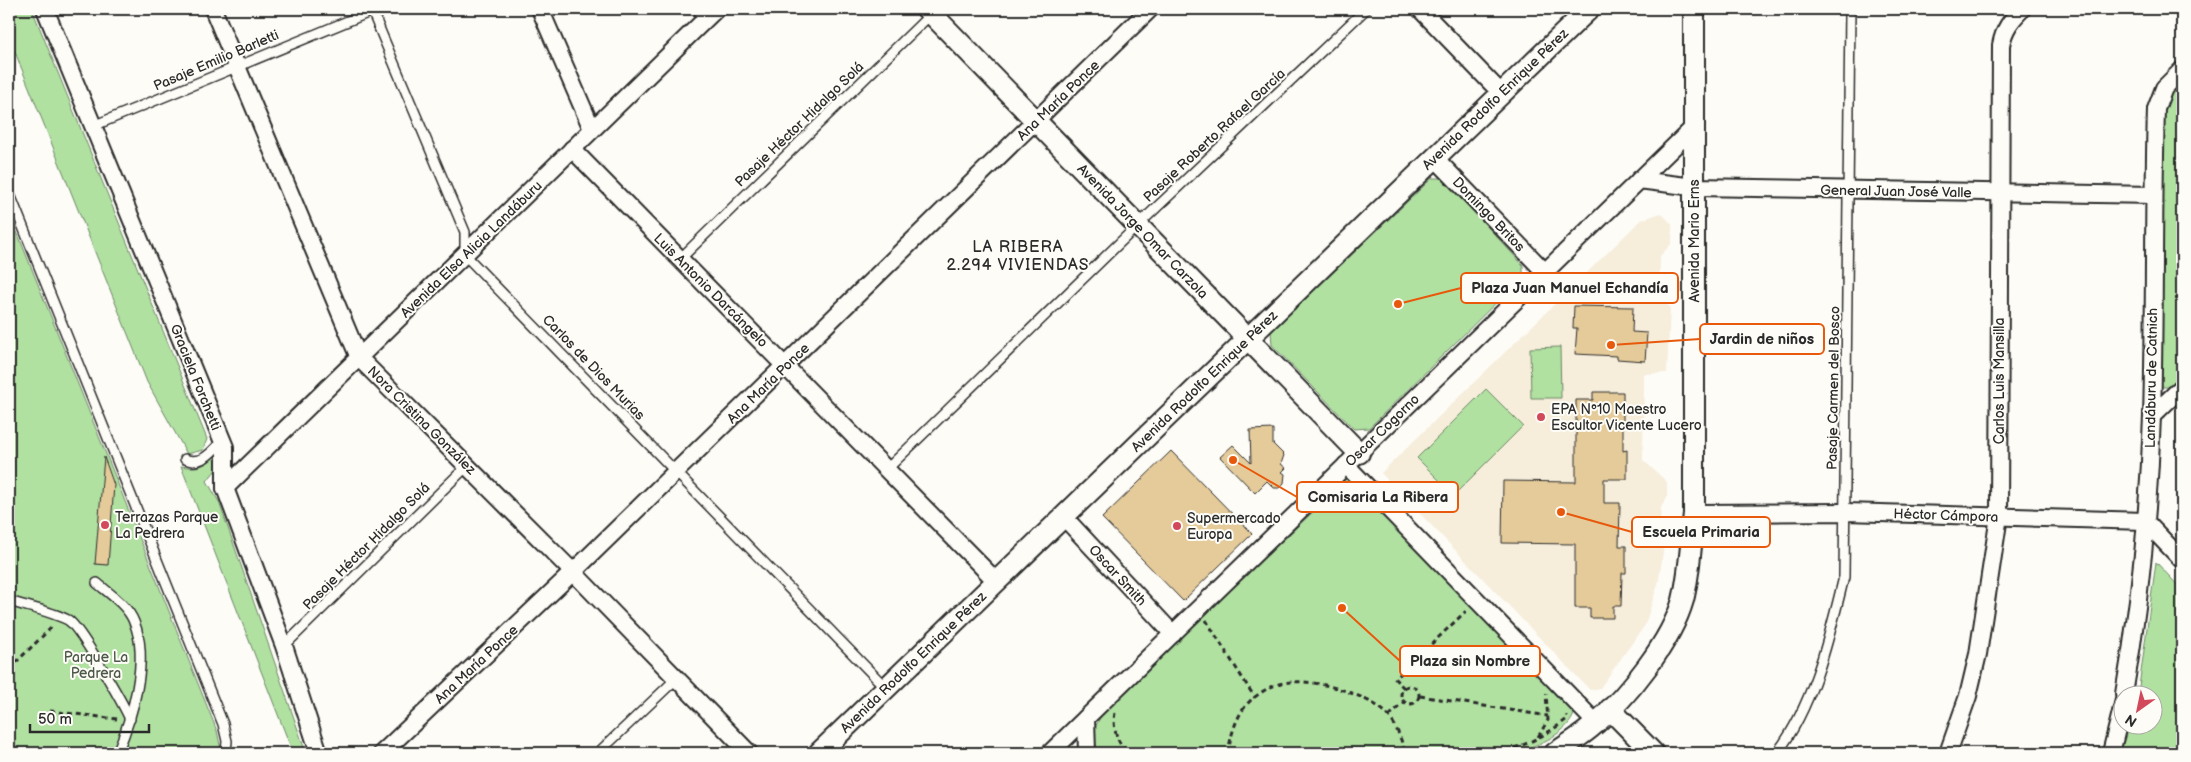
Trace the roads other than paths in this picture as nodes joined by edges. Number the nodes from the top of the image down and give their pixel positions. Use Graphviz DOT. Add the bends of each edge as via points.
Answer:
graph roads {
  1 [pos="45,9"];
  2 [pos="214,9"];
  3 [pos="540,9"];
  4 [pos="716,9"];
  5 [pos="1150,9"];
  6 [pos="1366,9"];
  7 [pos="1420,9"];
  8 [pos="1589,9"];
  9 [pos="1694,9"];
  10 [pos="1850,9"];
  11 [pos="2022,9"];
  12 [pos="375,10"];
  13 [pos="932,10"];
  14 [pos="700,15"];
  15 [pos="237,65"];
  16 [pos="2182,70"];
  17 [pos="1501,93"];
  18 [pos="1036,121"];
  19 [pos="93,126"];
  20 [pos="1693,128"];
  21 [pos="592,129"];
  22 [pos="572,149"];
  23 [pos="1434,157"];
  24 [pos="1639,180"];
  25 [pos="1694,187"];
  26 [pos="1849,190"];
  27 [pos="9,192"];
  28 [pos="1999,192"];
  29 [pos="2154,195"];
  30 [pos="1138,225"];
  31 [pos="465,255"];
  32 [pos="680,259"];
  33 [pos="1544,271"];
  34 [pos="1248,339"];
  35 [pos="359,358"];
  36 [pos="785,366"];
  37 [pos="2182,387"];
  38 [pos="2152,416"];
  39 [pos="222,441"];
  40 [pos="184,459"];
  41 [pos="1352,459"];
  42 [pos="467,466"];
  43 [pos="887,469"];
  44 [pos="677,471"];
  45 [pos="225,488"];
  46 [pos="1846,512"];
  47 [pos="1694,513"];
  48 [pos="1063,516"];
  49 [pos="1999,516"];
  50 [pos="2145,521"];
  51 [pos="2182,560"];
  52 [pos="574,572"];
  53 [pos="996,581"];
  54 [pos="97,583"];
  55 [pos="9,601"];
  56 [pos="1173,634"];
  57 [pos="284,646"];
  58 [pos="677,678"];
  59 [pos="2126,684"];
  60 [pos="886,688"];
  61 [pos="1610,709"];
  62 [pos="1086,718"];
  63 [pos="130,720"];
  64 [pos="1596,723"];
  65 [pos="2116,734"];
  66 [pos="320,750"];
  67 [pos="117,753"];
  68 [pos="226,753"];
  69 [pos="382,753"];
  70 [pos="598,753"];
  71 [pos="749,753"];
  72 [pos="819,753"];
  73 [pos="1050,753"];
  74 [pos="1087,753"];
  75 [pos="1555,753"];
  76 [pos="1652,753"];
  77 [pos="1777,753"];
  78 [pos="1948,753"];
  79 [pos="2111,753"];
  1 -- 19 [label="street, Graciela Forchetti"];
  2 -- 15 [label="street, Nora Cristina González"];
  3 -- 21 [label="street"];
  4 -- 14 [label="street, Avenida Elsa Alicia Landáburu"];
  5 -- 18 [label="street, Ana María Ponce"];
  6 -- 30 [label="lane, Pasaje Roberto Rafael García"];
  7 -- 17 [label="street"];
  8 -- 17 [label="street, Avenida Rodolfo Enrique Pérez"];
  9 -- 20 [label="street, Avenida Mario Erns"];
  10 -- 26 [label="lane, Pasaje Carmen del Bosco"];
  11 -- 28 [label="street, Carlos Luis Mansilla" via="2003,31 2000,45"];
  12 -- 15 [label="lane, Pasaje Emilio Barletti"];
  12 -- 31 [label="lane" via="465,232"];
  13 -- 18 [label="street, Avenida Jorge Omar Carzola"];
  13 -- 32 [label="lane, Pasaje Héctor Hidalgo Solá"];
  14 -- 21 [label="street, Avenida Elsa Alicia Landáburu"];
  15 -- 19 [label="lane, Pasaje Emilio Barletti"];
  15 -- 35 [label="street, Nora Cristina González"];
  16 -- 29 [label="street, Landáburu de Catnich" via="2164,88 2156,109"];
  17 -- 23 [label="street, Avenida Rodolfo Enrique Pérez"];
  18 -- 30 [label="street, Avenida Jorge Omar Carzola"];
  18 -- 36 [label="street, Ana María Ponce"];
  19 -- 39 [label="street, Graciela Forchetti"];
  20 -- 24 [label="street, Oscar Cogorno"];
  20 -- 25 [label="street, Avenida Mario Erns"];
  21 -- 22 [label="street, Avenida Elsa Alicia Landáburu"];
  22 -- 31 [label="street, Avenida Elsa Alicia Landáburu"];
  22 -- 32 [label="street, Luis Antonio Darcángelo"];
  23 -- 33 [label="street, Domingo Britos"];
  23 -- 34 [label="street, Avenida Rodolfo Enrique Pérez"];
  24 -- 25 [label="street, General Juan José Valle"];
  24 -- 33 [label="street, Oscar Cogorno"];
  25 -- 26 [label="street, General Juan José Valle"];
  25 -- 47 [label="street, Avenida Mario Erns"];
  26 -- 28 [label="street, General Juan José Valle"];
  26 -- 46 [label="lane, Pasaje Carmen del Bosco"];
  27 -- 68 [label="lane" via="192,643 223,724"];
  28 -- 29 [label="street, General Juan José Valle"];
  28 -- 49 [label="street, Carlos Luis Mansilla"];
  29 -- 38 [label="street, Landáburu de Catnich"];
  30 -- 34 [label="street, Avenida Jorge Omar Carzola"];
  30 -- 43 [label="lane, Pasaje Roberto Rafael García"];
  31 -- 35 [label="street, Avenida Elsa Alicia Landáburu"];
  31 -- 44 [label="lane, Carlos de Dios Murias"];
  32 -- 36 [label="street, Luis Antonio Darcángelo"];
  33 -- 41 [label="street, Oscar Cogorno"];
  34 -- 41 [label="street, Avenida Jorge Omar Carzola"];
  34 -- 48 [label="street, Avenida Rodolfo Enrique Pérez"];
  35 -- 42 [label="street, Nora Cristina González"];
  35 -- 45 [label="street, Avenida Elsa Alicia Landáburu"];
  36 -- 43 [label="street, Luis Antonio Darcángelo"];
  36 -- 44 [label="street, Ana María Ponce"];
  37 -- 38 [label="street"];
  38 -- 50 [label="street, Landáburu de Catnich"];
  39 -- 40 [label="lane" via="200,460 191,462"];
  39 -- 45 [label="street, Graciela Forchetti" via="225,447"];
  41 -- 56 [label="street, Oscar Cogorno"];
  41 -- 64 [label="street, Avenida Jorge Omar Carzola"];
  42 -- 52 [label="street, Nora Cristina González"];
  42 -- 57 [label="lane, Pasaje Héctor Hidalgo Solá"];
  43 -- 53 [label="street, Luis Antonio Darcángelo"];
  44 -- 52 [label="street, Ana María Ponce"];
  44 -- 60 [label="lane, Carlos de Dios Murias"];
  45 -- 57 [label="street, Graciela Forchetti"];
  46 -- 47 [label="street, Héctor Cámpora"];
  46 -- 49 [label="street, Héctor Cámpora"];
  46 -- 77 [label="lane, Pasaje Carmen del Bosco" via="1844,577 1828,645 1806,703"];
  47 -- 61 [label="street, Avenida Mario Erns" via="1689,568 1670,630 1652,660"];
  48 -- 53 [label="street, Avenida Rodolfo Enrique Pérez"];
  48 -- 56 [label="street, Oscar Smith"];
  49 -- 50 [label="street, Héctor Cámpora"];
  49 -- 78 [label="street, Carlos Luis Mansilla" via="1978,654 1968,696"];
  50 -- 51 [label="street"];
  50 -- 59 [label="street, Landáburu de Catnich" via="2133,645"];
  52 -- 58 [label="street, Nora Cristina González"];
  52 -- 69 [label="street, Ana María Ponce"];
  53 -- 60 [label="street, Avenida Rodolfo Enrique Pérez"];
  54 -- 63 [label="lane" via="120,603 134,622 141,656"];
  55 -- 63 [label="lane" via="70,621 124,704"];
  56 -- 62 [label="street, Oscar Cogorno"];
  57 -- 66 [label="street, Graciela Forchetti"];
  58 -- 70 [label="lane"];
  58 -- 71 [label="street, Nora Cristina González"];
  60 -- 72 [label="street, Avenida Rodolfo Enrique Pérez"];
  61 -- 64 [label="street, Avenida Mario Erns"];
  61 -- 76 [label="street"];
  62 -- 73 [label="street, Oscar Cogorno"];
  62 -- 74 [label="street"];
  63 -- 67 [label="lane"];
  64 -- 75 [label="street, Avenida Mario Erns"];
  65 -- 79 [label="street"];
}
